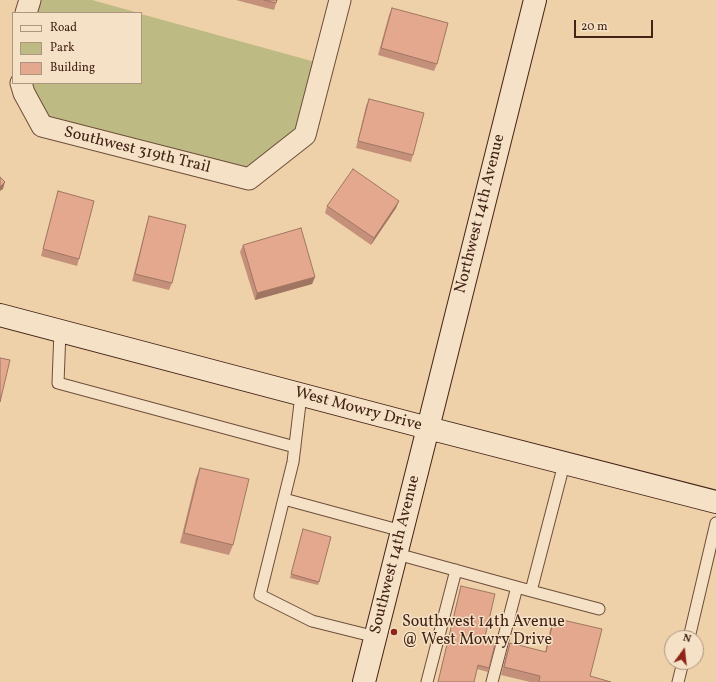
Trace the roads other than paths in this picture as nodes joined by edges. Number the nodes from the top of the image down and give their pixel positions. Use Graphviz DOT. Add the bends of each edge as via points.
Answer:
graph roads {
  1 [pos="30,0"];
  2 [pos="340,0"];
  3 [pos="534,0"];
  4 [pos="26,12"];
  5 [pos="22,88"];
  6 [pos="0,315"];
  7 [pos="60,331"];
  8 [pos="301,395"];
  9 [pos="428,428"];
  10 [pos="295,447"];
  11 [pos="564,464"];
  12 [pos="284,499"];
  13 [pos="716,502"];
  14 [pos="716,524"];
  15 [pos="402,531"];
  16 [pos="397,554"];
  17 [pos="456,570"];
  18 [pos="517,587"];
  19 [pos="532,591"];
  20 [pos="599,609"];
  21 [pos="691,630"];
  22 [pos="376,637"];
  23 [pos="681,670"];
  24 [pos="364,682"];
  25 [pos="427,682"];
  26 [pos="492,682"];
  27 [pos="678,682"];
  1 -- 4 [label="street"];
  2 -- 5 [label="street, Southwest 319th Trail" via="305,135 249,179 42,126"];
  3 -- 9 [label="street, Northwest 14th Avenue"];
  6 -- 7 [label="street, West Mowry Drive"];
  7 -- 8 [label="street, West Mowry Drive"];
  7 -- 10 [label="lane" via="58,383"];
  8 -- 9 [label="street, West Mowry Drive"];
  8 -- 10 [label="lane"];
  9 -- 11 [label="street, West Mowry Drive"];
  9 -- 15 [label="street, Southwest 14th Avenue"];
  10 -- 12 [label="lane"];
  11 -- 13 [label="street, West Mowry Drive"];
  11 -- 19 [label="lane"];
  12 -- 15 [label="lane"];
  12 -- 22 [label="lane" via="260,595 312,621"];
  14 -- 21 [label="lane"];
  15 -- 16 [label="street, Southwest 14th Avenue"];
  16 -- 17 [label="lane"];
  16 -- 22 [label="street, Southwest 14th Avenue"];
  17 -- 18 [label="lane"];
  17 -- 25 [label="lane"];
  18 -- 19 [label="lane"];
  18 -- 26 [label="lane"];
  19 -- 20 [label="lane"];
  22 -- 24 [label="street, Southwest 14th Avenue"];
  23 -- 27 [label="lane"];
}
